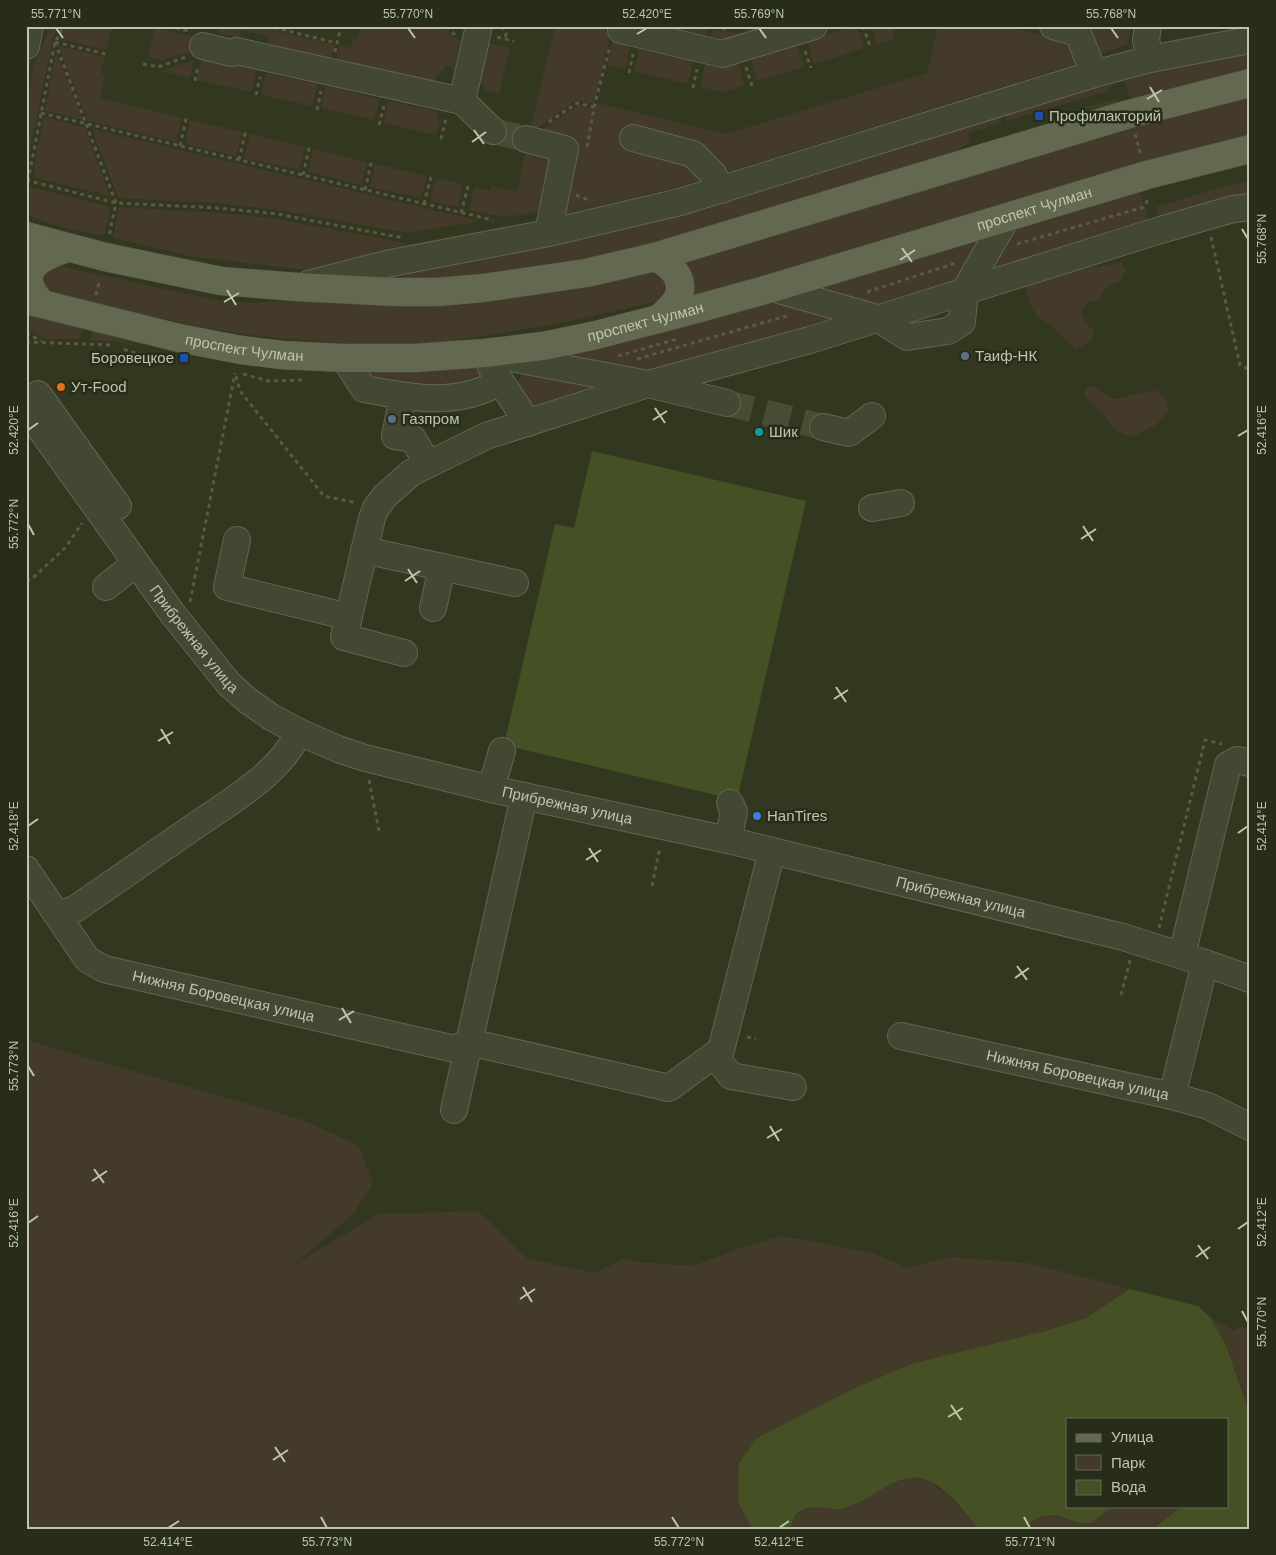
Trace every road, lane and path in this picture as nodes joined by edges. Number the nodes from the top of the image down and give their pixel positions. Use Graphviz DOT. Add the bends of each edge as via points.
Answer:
graph roads {
  1 [pos="30,26"];
  2 [pos="64,26"];
  3 [pos="276,26"];
  4 [pos="341,26"];
  5 [pos="447,26"];
  6 [pos="502,26"];
  7 [pos="814,26"];
  8 [pos="863,26"];
  9 [pos="1053,26"];
  10 [pos="1148,26"];
  11 [pos="621,28"];
  12 [pos="486,31"];
  13 [pos="455,35"];
  14 [pos="201,39"];
  15 [pos="505,39"];
  16 [pos="1250,40"];
  17 [pos="514,41"];
  18 [pos="55,42"];
  19 [pos="26,46"];
  20 [pos="871,49"];
  21 [pos="110,55"];
  22 [pos="1150,60"];
  23 [pos="143,64"];
  24 [pos="1094,74"];
  25 [pos="1250,82"];
  26 [pos="462,101"];
  27 [pos="41,113"];
  28 [pos="187,115"];
  29 [pos="87,124"];
  30 [pos="246,129"];
  31 [pos="492,131"];
  32 [pos="1134,131"];
  33 [pos="633,138"];
  34 [pos="526,139"];
  35 [pos="310,144"];
  36 [pos="180,146"];
  37 [pos="1250,150"];
  38 [pos="372,159"];
  39 [pos="239,160"];
  40 [pos="1143,162"];
  41 [pos="432,173"];
  42 [pos="303,175"];
  43 [pos="28,181"];
  44 [pos="469,182"];
  45 [pos="557,184"];
  46 [pos="365,190"];
  47 [pos="720,190"];
  48 [pos="1149,192"];
  49 [pos="598,203"];
  50 [pos="424,204"];
  51 [pos="1250,207"];
  52 [pos="461,213"];
  53 [pos="1207,217"];
  54 [pos="1006,218"];
  55 [pos="498,221"];
  56 [pos="1157,231"];
  57 [pos="548,233"];
  58 [pos="28,235"];
  59 [pos="109,237"];
  60 [pos="68,248"];
  61 [pos="654,257"];
  62 [pos="100,276"];
  63 [pos="297,287"];
  64 [pos="772,288"];
  65 [pos="965,290"];
  66 [pos="34,302"];
  67 [pos="94,303"];
  68 [pos="877,318"];
  69 [pos="659,319"];
  70 [pos="26,333"];
  71 [pos="26,342"];
  72 [pos="43,342"];
  73 [pos="118,346"];
  74 [pos="485,353"];
  75 [pos="344,358"];
  76 [pos="1250,370"];
  77 [pos="500,382"];
  78 [pos="648,384"];
  79 [pos="403,396"];
  80 [pos="32,402"];
  81 [pos="727,403"];
  82 [pos="872,416"];
  83 [pos="528,423"];
  84 [pos="823,427"];
  85 [pos="428,464"];
  86 [pos="901,503"];
  87 [pos="94,504"];
  88 [pos="376,508"];
  89 [pos="872,508"];
  90 [pos="237,540"];
  91 [pos="364,550"];
  92 [pos="136,563"];
  93 [pos="442,567"];
  94 [pos="26,580"];
  95 [pos="515,583"];
  96 [pos="106,587"];
  97 [pos="176,588"];
  98 [pos="433,608"];
  99 [pos="349,616"];
  100 [pos="185,628"];
  101 [pos="404,653"];
  102 [pos="299,732"];
  103 [pos="1223,744"];
  104 [pos="502,751"];
  105 [pos="365,758"];
  106 [pos="1250,763"];
  107 [pos="491,789"];
  108 [pos="524,796"];
  109 [pos="730,803"];
  110 [pos="665,827"];
  111 [pos="379,831"];
  112 [pos="728,840"];
  113 [pos="772,851"];
  114 [pos="26,870"];
  115 [pos="652,886"];
  116 [pos="58,915"];
  117 [pos="1145,944"];
  118 [pos="1194,959"];
  119 [pos="1250,979"];
  120 [pos="1120,996"];
  121 [pos="901,1036"];
  122 [pos="469,1042"];
  123 [pos="718,1052"];
  124 [pos="793,1087"];
  125 [pos="1172,1096"];
  126 [pos="454,1110"];
  127 [pos="1250,1127"];
  1 -- 19 [label="street"];
  2 -- 18 [label="path"];
  3 -- 4 [label="path" via="337,43"];
  5 -- 13 [label="path"];
  6 -- 15 [label="path"];
  7 -- 11 [label="street" via="722,54"];
  8 -- 20 [label="path"];
  9 -- 24 [label="street" via="1078,32"];
  10 -- 22 [label="street" via="1146,40"];
  11 -- 34 [label="path" via="611,40 594,107 577,103"];
  12 -- 15 [label="path"];
  12 -- 26 [label="street"];
  14 -- 23 [label="path" via="158,67"];
  14 -- 26 [label="street" via="231,53 246,53"];
  15 -- 17 [label="path"];
  16 -- 22 [label="street"];
  18 -- 21 [label="path"];
  18 -- 27 [label="path"];
  18 -- 29 [label="path"];
  22 -- 24 [label="street"];
  24 -- 47 [label="street"];
  25 -- 61 [label="main road" via="1129,114"];
  26 -- 31 [label="street"];
  27 -- 29 [label="path"];
  27 -- 43 [label="path"];
  28 -- 36 [label="path"];
  29 -- 36 [label="path"];
  29 -- 59 [label="path" via="116,203"];
  30 -- 39 [label="path"];
  32 -- 40 [label="path"];
  33 -- 47 [label="street" via="693,154 713,174"];
  34 -- 45 [label="street" via="565,148"];
  35 -- 42 [label="path"];
  36 -- 39 [label="path"];
  37 -- 54 [label="main road, проспект Чулман" via="1147,175"];
  38 -- 46 [label="path"];
  39 -- 42 [label="path"];
  41 -- 50 [label="path"];
  42 -- 46 [label="path"];
  44 -- 52 [label="path"];
  45 -- 49 [label="path" via="574,195"];
  45 -- 57 [label="street"];
  46 -- 50 [label="path"];
  47 -- 57 [label="street"];
  48 -- 56 [label="path"];
  50 -- 52 [label="path"];
  51 -- 53 [label="street"];
  52 -- 55 [label="path"];
  53 -- 56 [label="street"];
  53 -- 76 [label="path" via="1240,365"];
  54 -- 64 [label="main road, проспект Чулман"];
  54 -- 65 [label="street"];
  56 -- 65 [label="street"];
  57 -- 63 [label="street" via="386,264"];
  58 -- 60 [label="main road"];
  60 -- 63 [label="main road" via="221,281"];
  60 -- 66 [label="main road" via="40,258 32,266 29,277"];
  61 -- 63 [label="main road" via="586,272 438,292"];
  61 -- 69 [label="main road" via="668,263 676,272 679,284 678,297"];
  62 -- 67 [label="path"];
  64 -- 68 [label="street"];
  64 -- 69 [label="main road, проспект Чулман"];
  65 -- 68 [label="street"];
  66 -- 75 [label="main road, проспект Чулман" via="241,350"];
  68 -- 78 [label="street" via="810,340"];
  69 -- 74 [label="main road, проспект Чулман" via="543,346"];
  70 -- 72 [label="path"];
  71 -- 72 [label="path"];
  72 -- 73 [label="path"];
  74 -- 75 [label="main road, проспект Чулман" via="415,358"];
  74 -- 77 [label="street"];
  74 -- 78 [label="street"];
  75 -- 79 [label="street" via="364,389"];
  77 -- 79 [label="street" via="470,396 437,399"];
  77 -- 83 [label="street"];
  78 -- 81 [label="street"];
  78 -- 83 [label="street"];
  79 -- 85 [label="street" via="395,436 413,439"];
  80 -- 87 [label="street, Прибрежная улица"];
  80 -- 97 [label="street"];
  82 -- 84 [label="street" via="849,433"];
  83 -- 85 [label="street" via="486,436"];
  85 -- 88 [label="street" via="411,472"];
  86 -- 89 [label="street"];
  87 -- 92 [label="street, Прибрежная улица"];
  87 -- 94 [label="path" via="66,547 32,579"];
  88 -- 91 [label="street"];
  88 -- 100 [label="path" via="324,496 240,391 236,373"];
  90 -- 99 [label="street" via="227,588"];
  91 -- 93 [label="street"];
  91 -- 99 [label="street"];
  92 -- 96 [label="street"];
  92 -- 100 [label="street, Прибрежная улица"];
  93 -- 95 [label="street"];
  93 -- 98 [label="street"];
  99 -- 101 [label="street" via="344,638"];
  100 -- 102 [label="street, Прибрежная улица" via="247,700"];
  102 -- 105 [label="street, Прибрежная улица"];
  102 -- 116 [label="street" via="285,756 245,791 75,909"];
  103 -- 117 [label="path" via="1205,740"];
  104 -- 107 [label="street"];
  105 -- 107 [label="street, Прибрежная улица"];
  105 -- 111 [label="path"];
  106 -- 118 [label="street" via="1237,760 1228,765"];
  107 -- 108 [label="street, Прибрежная улица"];
  108 -- 110 [label="street, Прибрежная улица"];
  108 -- 122 [label="street"];
  109 -- 112 [label="street" via="734,812"];
  110 -- 112 [label="street, Прибрежная улица"];
  110 -- 115 [label="path"];
  112 -- 113 [label="street, Прибрежная улица"];
  113 -- 117 [label="street, Прибрежная улица"];
  113 -- 123 [label="street"];
  114 -- 116 [label="street, Нижняя Боровецкая улица"];
  116 -- 122 [label="street, Нижняя Боровецкая улица" via="87,959 104,969 455,1048"];
  117 -- 118 [label="street, Прибрежная улица"];
  117 -- 120 [label="path"];
  118 -- 119 [label="street, Прибрежная улица"];
  118 -- 125 [label="street"];
  121 -- 125 [label="street, Нижняя Боровецкая улица"];
  122 -- 123 [label="street, Нижняя Боровецкая улица" via="669,1088"];
  122 -- 126 [label="street"];
  123 -- 124 [label="street" via="731,1076"];
  125 -- 127 [label="street, Нижняя Боровецкая улица" via="1208,1106"];
}
